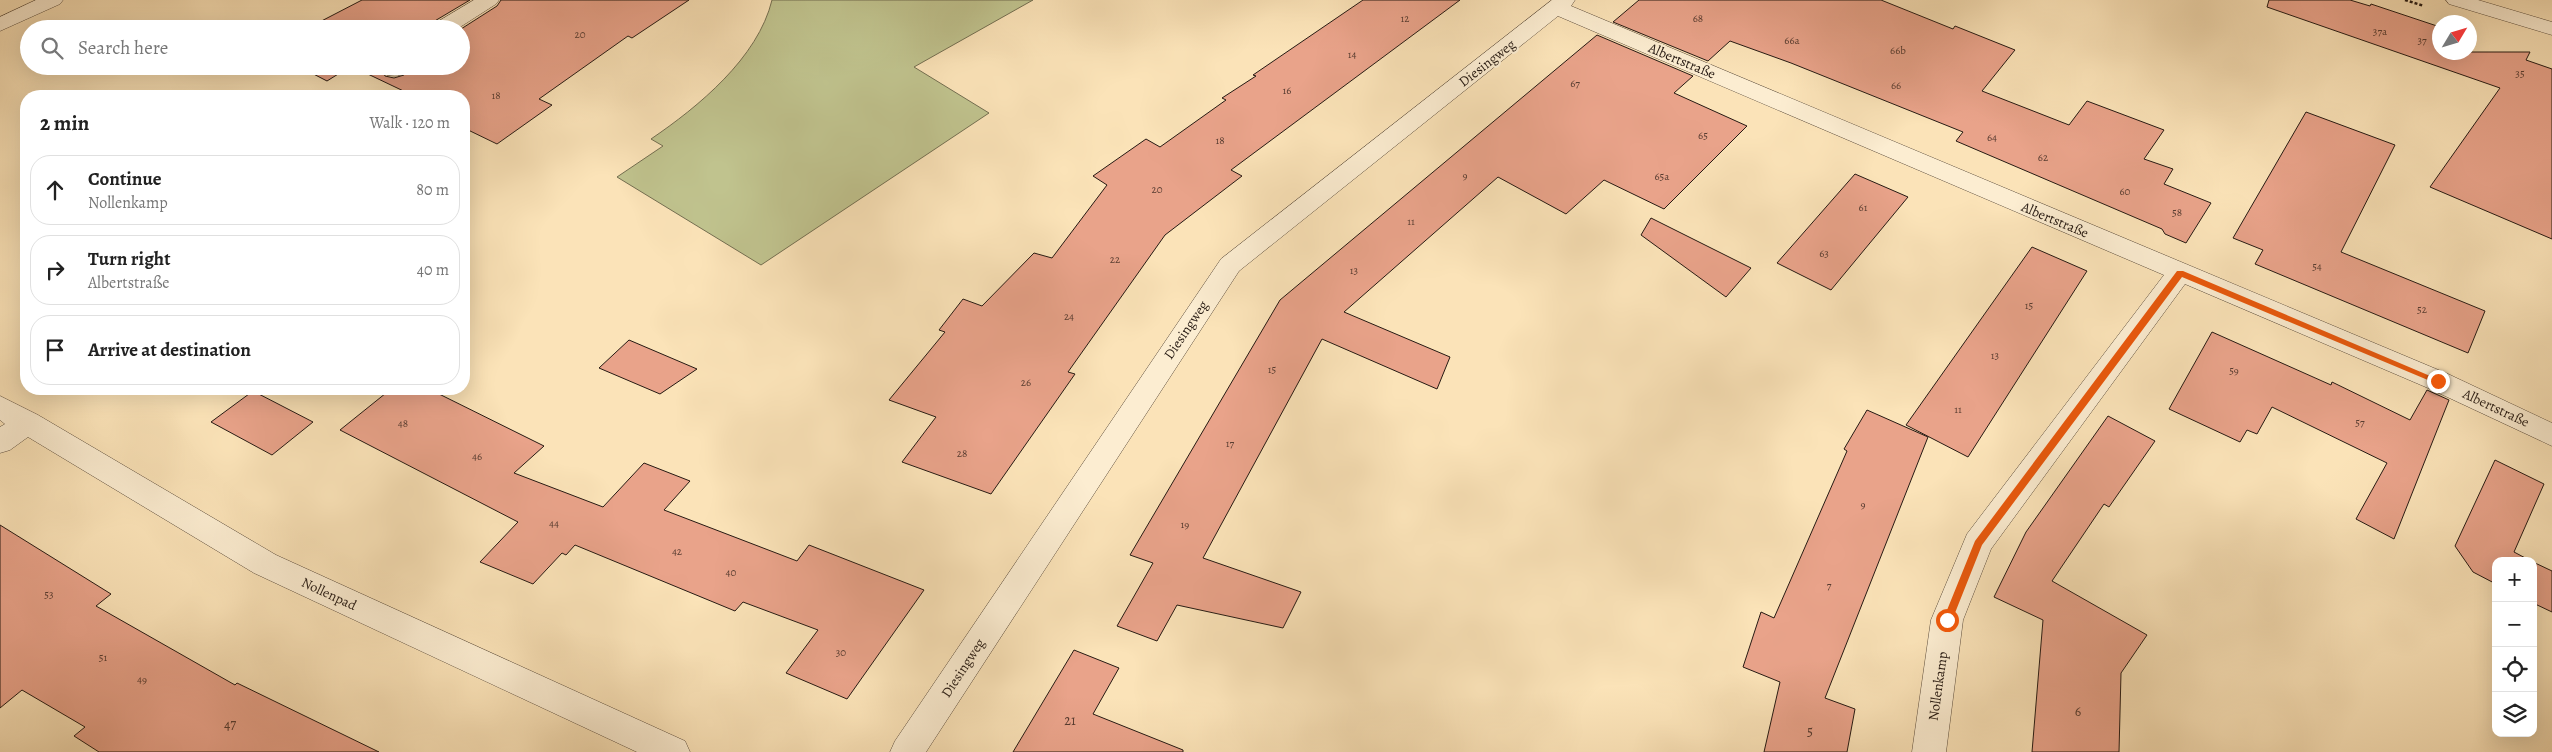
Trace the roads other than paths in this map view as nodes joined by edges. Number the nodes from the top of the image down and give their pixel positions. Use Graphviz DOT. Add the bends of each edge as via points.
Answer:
graph roads {
  1 [pos="53,0"];
  2 [pos="489,0"];
  3 [pos="2456,0"];
  4 [pos="1561,4"];
  5 [pos="457,20"];
  6 [pos="0,25"];
  7 [pos="2552,29"];
  8 [pos="2180,273"];
  9 [pos="0,407"];
  10 [pos="28,423"];
  11 [pos="2552,434"];
  12 [pos="0,442"];
  13 [pos="673,752"];
  14 [pos="907,752"];
  15 [pos="1929,752"];
  1 -- 6 [label="street"];
  2 -- 5 [label="street"];
  3 -- 7 [label="street"];
  4 -- 8 [label="street, Albertstraße"];
  4 -- 14 [label="street, Diesingweg" via="1230,265"];
  8 -- 11 [label="street, Albertstraße" via="2438,381"];
  8 -- 15 [label="street, Nollenkamp" via="1978,543 1947,620"];
  9 -- 10 [label="street, Nollenpad"];
  10 -- 12 [label="street"];
  10 -- 13 [label="street, Nollenpad" via="265,564"];
}
